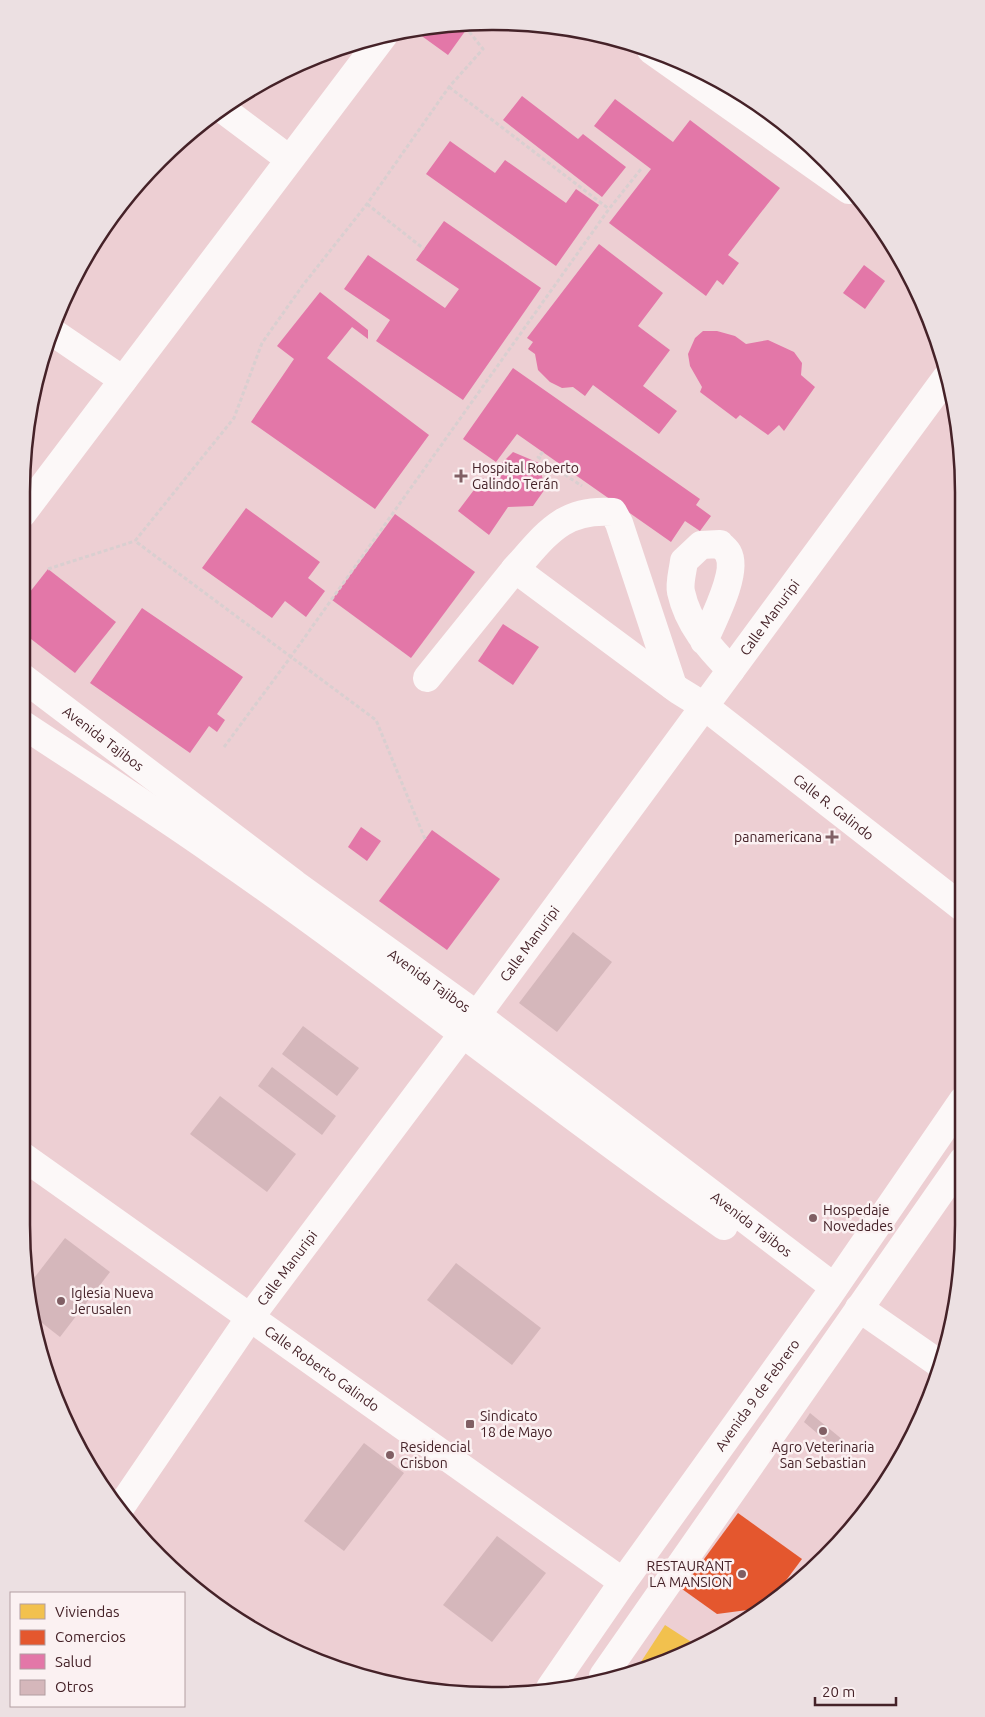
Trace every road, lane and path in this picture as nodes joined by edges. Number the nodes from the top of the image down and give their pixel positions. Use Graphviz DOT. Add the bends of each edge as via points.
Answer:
graph roads {
  1 [pos="468,31"];
  2 [pos="376,45"];
  3 [pos="678,69"];
  4 [pos="449,87"];
  5 [pos="228,114"];
  6 [pos="289,159"];
  7 [pos="642,169"];
  8 [pos="830,177"];
  9 [pos="367,204"];
  10 [pos="609,209"];
  11 [pos="424,248"];
  12 [pos="58,336"];
  13 [pos="123,380"];
  14 [pos="942,384"];
  15 [pos="543,452"];
  16 [pos="30,503"];
  17 [pos="613,512"];
  18 [pos="135,540"];
  19 [pos="48,569"];
  20 [pos="515,569"];
  21 [pos="704,641"];
  22 [pos="290,658"];
  23 [pos="731,670"];
  24 [pos="427,678"];
  25 [pos="30,683"];
  26 [pos="673,686"];
  27 [pos="704,706"];
  28 [pos="30,729"];
  29 [pos="224,747"];
  30 [pos="425,839"];
  31 [pos="955,902"];
  32 [pos="470,1024"];
  33 [pos="955,1112"];
  34 [pos="30,1161"];
  35 [pos="955,1171"];
  36 [pos="831,1293"];
  37 [pos="859,1308"];
  38 [pos="251,1316"];
  39 [pos="934,1360"];
  40 [pos="124,1503"];
  41 [pos="623,1582"];
  42 [pos="605,1673"];
  43 [pos="554,1683"];
  1 -- 4 [label="path" via="483,49"];
  2 -- 6 [label="main road"];
  3 -- 8 [label="main road"];
  4 -- 9 [label="path"];
  4 -- 10 [label="path"];
  5 -- 6 [label="main road"];
  6 -- 13 [label="main road"];
  7 -- 10 [label="path"];
  9 -- 11 [label="path"];
  9 -- 18 [label="path" via="262,343 234,418"];
  10 -- 22 [label="path"];
  12 -- 13 [label="main road"];
  13 -- 16 [label="main road"];
  14 -- 23 [label="main road, Calle Manuripi"];
  15 -- 17 [label="path" via="538,457 609,504"];
  17 -- 20 [label="main road" via="593,510 555,526"];
  17 -- 26 [label="main road"];
  18 -- 19 [label="path"];
  18 -- 22 [label="path"];
  20 -- 24 [label="main road"];
  20 -- 26 [label="main road, Calle R. Galindo"];
  21 -- 23 [label="main road"];
  22 -- 29 [label="path"];
  22 -- 30 [label="path" via="376,720"];
  23 -- 27 [label="main road, Calle Manuripi"];
  25 -- 32 [label="main road, Avenida Tajibos" via="295,884"];
  26 -- 27 [label="main road, Calle R. Galindo"];
  27 -- 31 [label="main road, Calle R. Galindo"];
  27 -- 32 [label="main road, Calle Manuripi"];
  28 -- 32 [label="main road, Avenida Tajibos"];
  32 -- 36 [label="main road, Avenida Tajibos"];
  32 -- 38 [label="main road, Calle Manuripi"];
  33 -- 36 [label="main road, Avenida 9 de Febrero"];
  34 -- 38 [label="main road, Calle Roberto Galindo"];
  35 -- 37 [label="main road"];
  36 -- 41 [label="main road, Avenida 9 de Febrero"];
  37 -- 39 [label="main road"];
  37 -- 42 [label="main road"];
  38 -- 40 [label="main road, Calle Manuripi"];
  38 -- 41 [label="main road, Calle Roberto Galindo"];
  41 -- 43 [label="main road, Avenida 9 de Febrero"];
}
